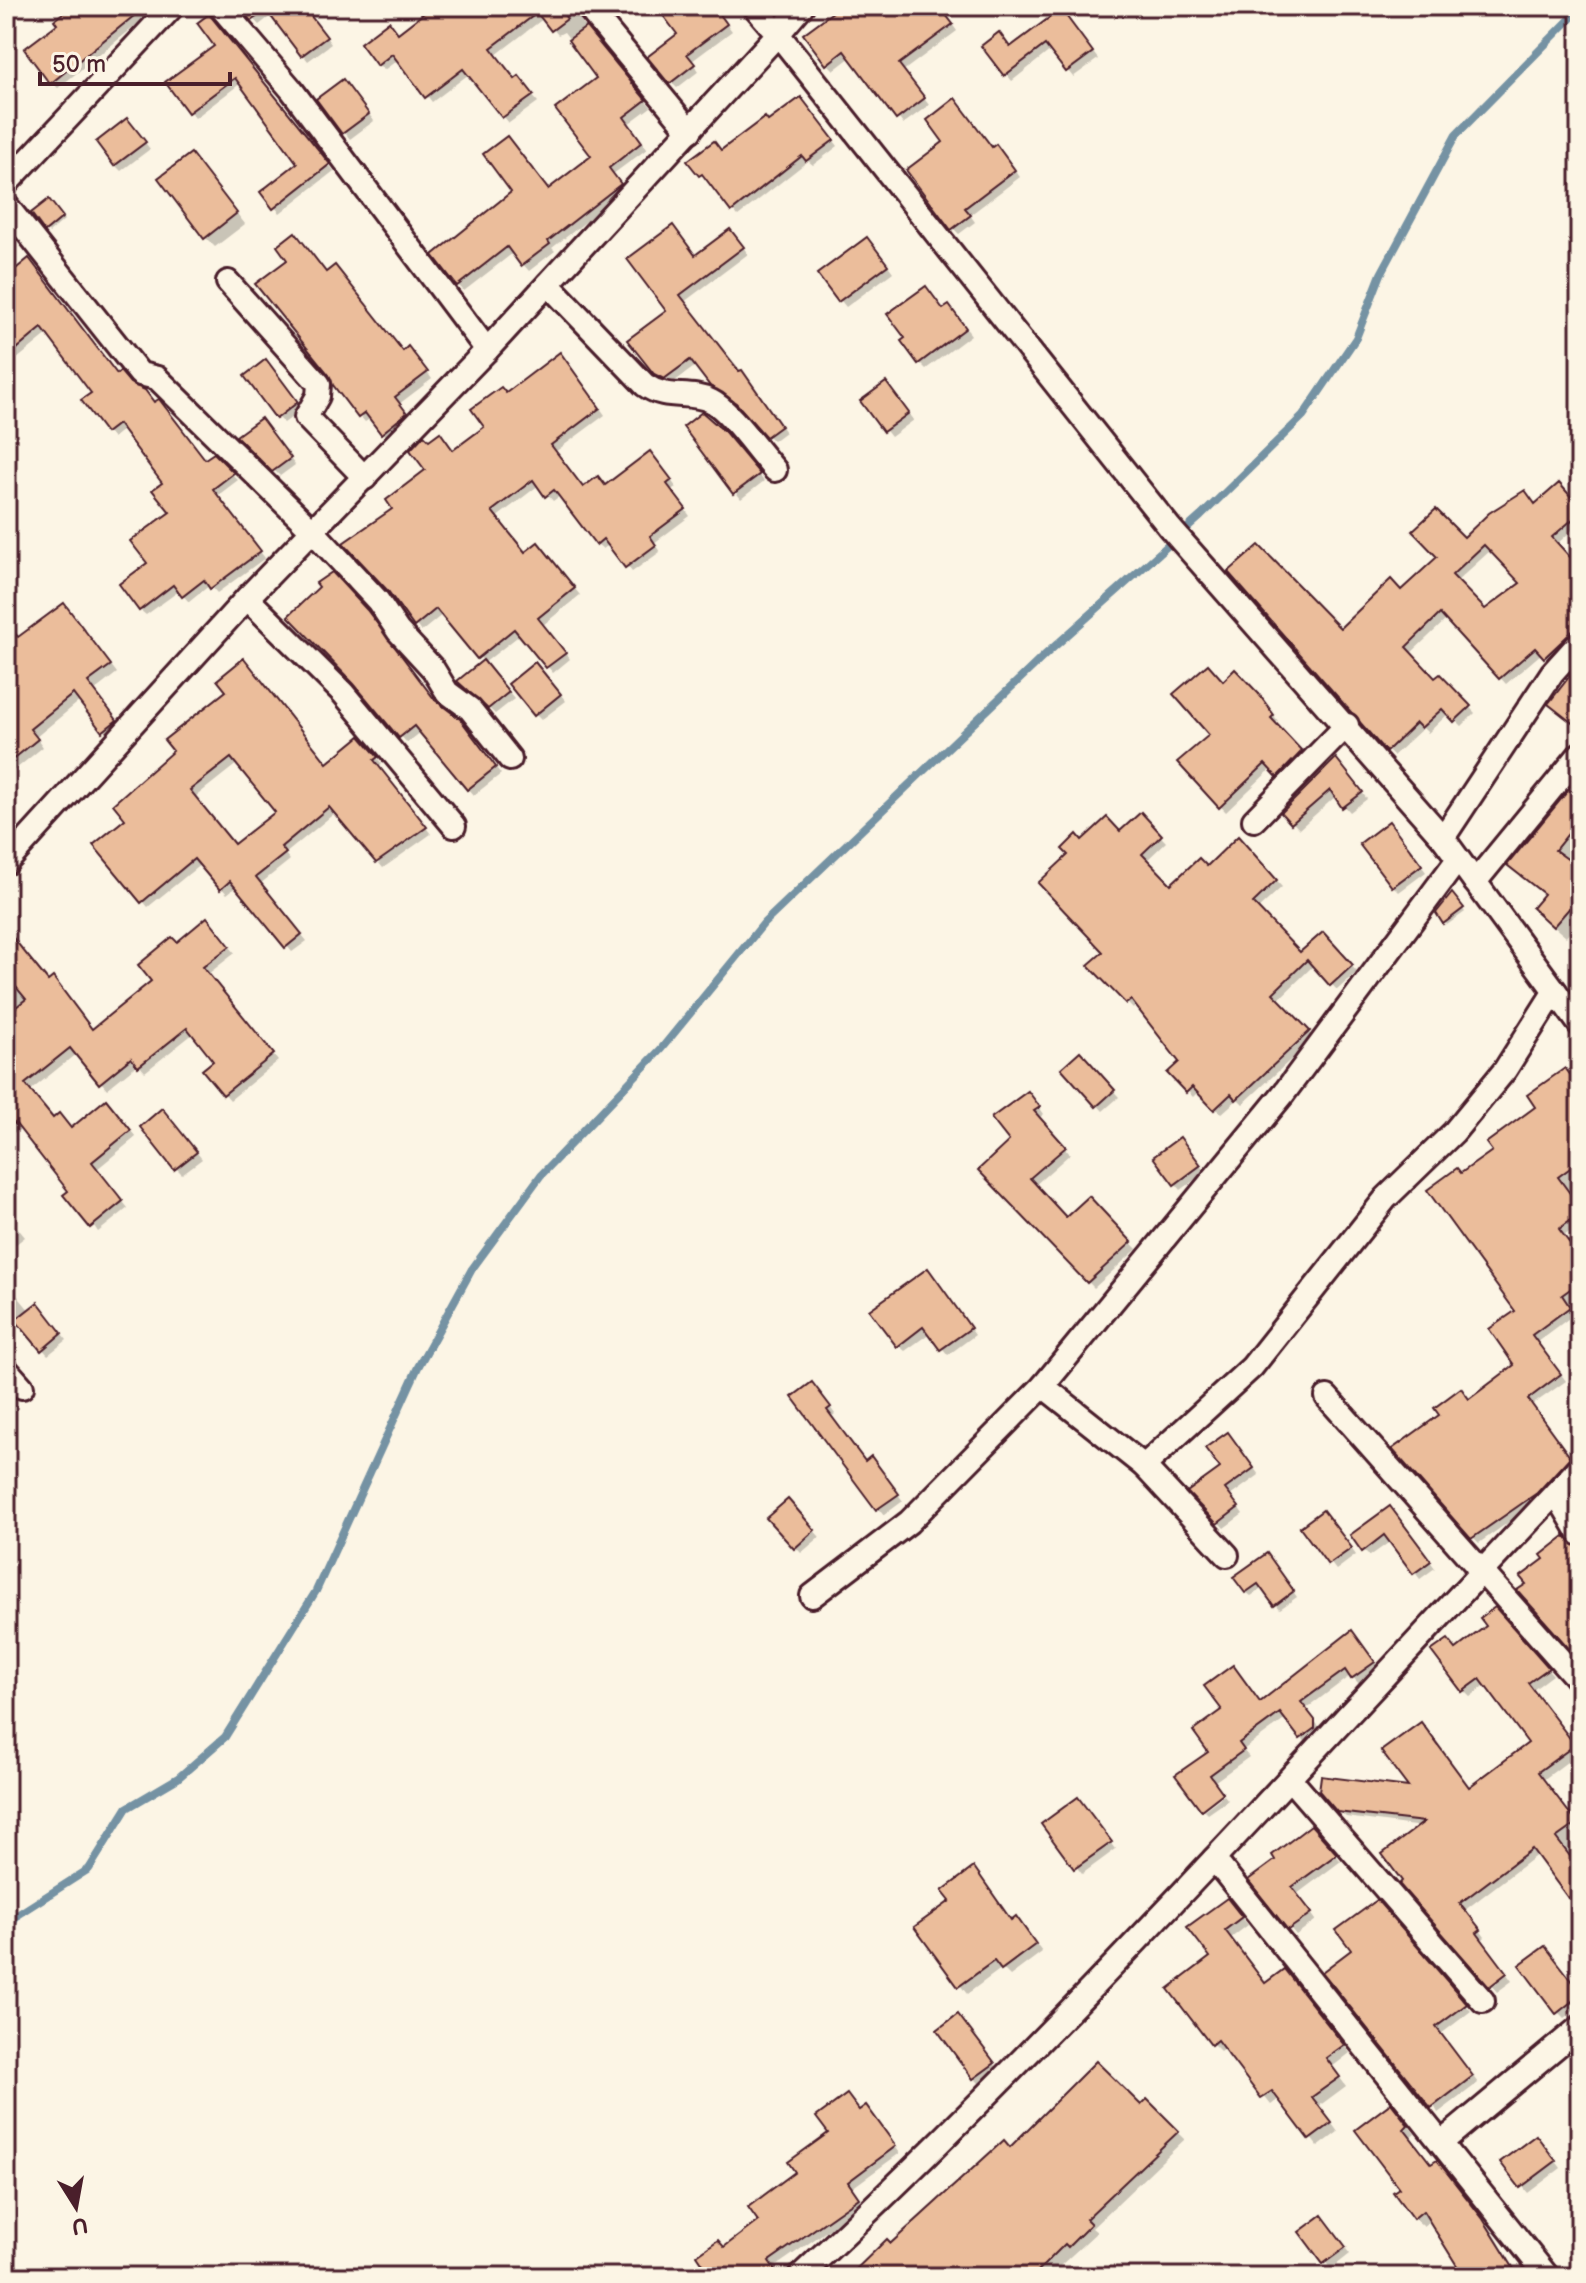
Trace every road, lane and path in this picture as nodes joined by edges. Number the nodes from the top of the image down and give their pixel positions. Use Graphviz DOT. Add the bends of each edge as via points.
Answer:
graph roads {
  1 [pos="173,6"];
  2 [pos="220,6"];
  3 [pos="587,6"];
  4 [pos="754,6"];
  5 [pos="802,6"];
  6 [pos="778,34"];
  7 [pos="690,131"];
  8 [pos="6,184"];
  9 [pos="6,205"];
  10 [pos="228,282"];
  11 [pos="548,284"];
  12 [pos="487,350"];
  13 [pos="775,470"];
  14 [pos="365,478"];
  15 [pos="312,530"];
  16 [pos="247,598"];
  17 [pos="1580,642"];
  18 [pos="1347,725"];
  19 [pos="1580,754"];
  20 [pos="510,759"];
  21 [pos="1254,820"];
  22 [pos="454,826"];
  23 [pos="1443,838"];
  24 [pos="1458,859"];
  25 [pos="6,863"];
  26 [pos="1475,882"];
  27 [pos="1555,991"];
  28 [pos="1580,1025"];
  29 [pos="6,1369"];
  30 [pos="1043,1386"];
  31 [pos="22,1387"];
  32 [pos="1327,1397"];
  33 [pos="1144,1466"];
  34 [pos="1580,1467"];
  35 [pos="1556,1493"];
  36 [pos="1580,1534"];
  37 [pos="1227,1555"];
  38 [pos="1482,1570"];
  39 [pos="812,1596"];
  40 [pos="1580,1682"];
  41 [pos="1290,1779"];
  42 [pos="1214,1859"];
  43 [pos="1483,2001"];
  44 [pos="1580,2027"];
  45 [pos="1442,2142"];
  46 [pos="799,2277"];
  47 [pos="1548,2277"];
  1 -- 8 [label="street"];
  2 -- 12 [label="street" via="291,89"];
  3 -- 7 [label="street"];
  4 -- 6 [label="street"];
  5 -- 6 [label="street"];
  6 -- 7 [label="street"];
  6 -- 18 [label="street" via="1170,528"];
  7 -- 11 [label="street"];
  9 -- 15 [label="street" via="140,374 157,378"];
  10 -- 14 [label="street" via="319,384 306,417"];
  11 -- 12 [label="street"];
  11 -- 13 [label="street" via="645,385 663,396 714,402"];
  12 -- 14 [label="street"];
  14 -- 15 [label="street"];
  15 -- 16 [label="street"];
  15 -- 20 [label="street"];
  16 -- 22 [label="street" via="343,693"];
  16 -- 25 [label="street"];
  17 -- 23 [label="street" via="1552,673"];
  18 -- 21 [label="street"];
  18 -- 23 [label="street"];
  19 -- 26 [label="street"];
  23 -- 24 [label="street"];
  24 -- 26 [label="street"];
  24 -- 30 [label="street" via="1284,1093"];
  26 -- 27 [label="street"];
  27 -- 28 [label="street"];
  27 -- 33 [label="street" via="1505,1070 1454,1132 1386,1198 1252,1367"];
  29 -- 31 [label="street"];
  30 -- 33 [label="street"];
  30 -- 39 [label="street" via="909,1522"];
  32 -- 38 [label="street"];
  33 -- 37 [label="street"];
  34 -- 35 [label="street"];
  35 -- 36 [label="street"];
  35 -- 38 [label="street"];
  38 -- 40 [label="street"];
  38 -- 41 [label="street"];
  41 -- 42 [label="street"];
  41 -- 43 [label="street"];
  42 -- 45 [label="street"];
  42 -- 46 [label="street" via="921,2164"];
  44 -- 45 [label="street"];
  45 -- 47 [label="street"];
}
